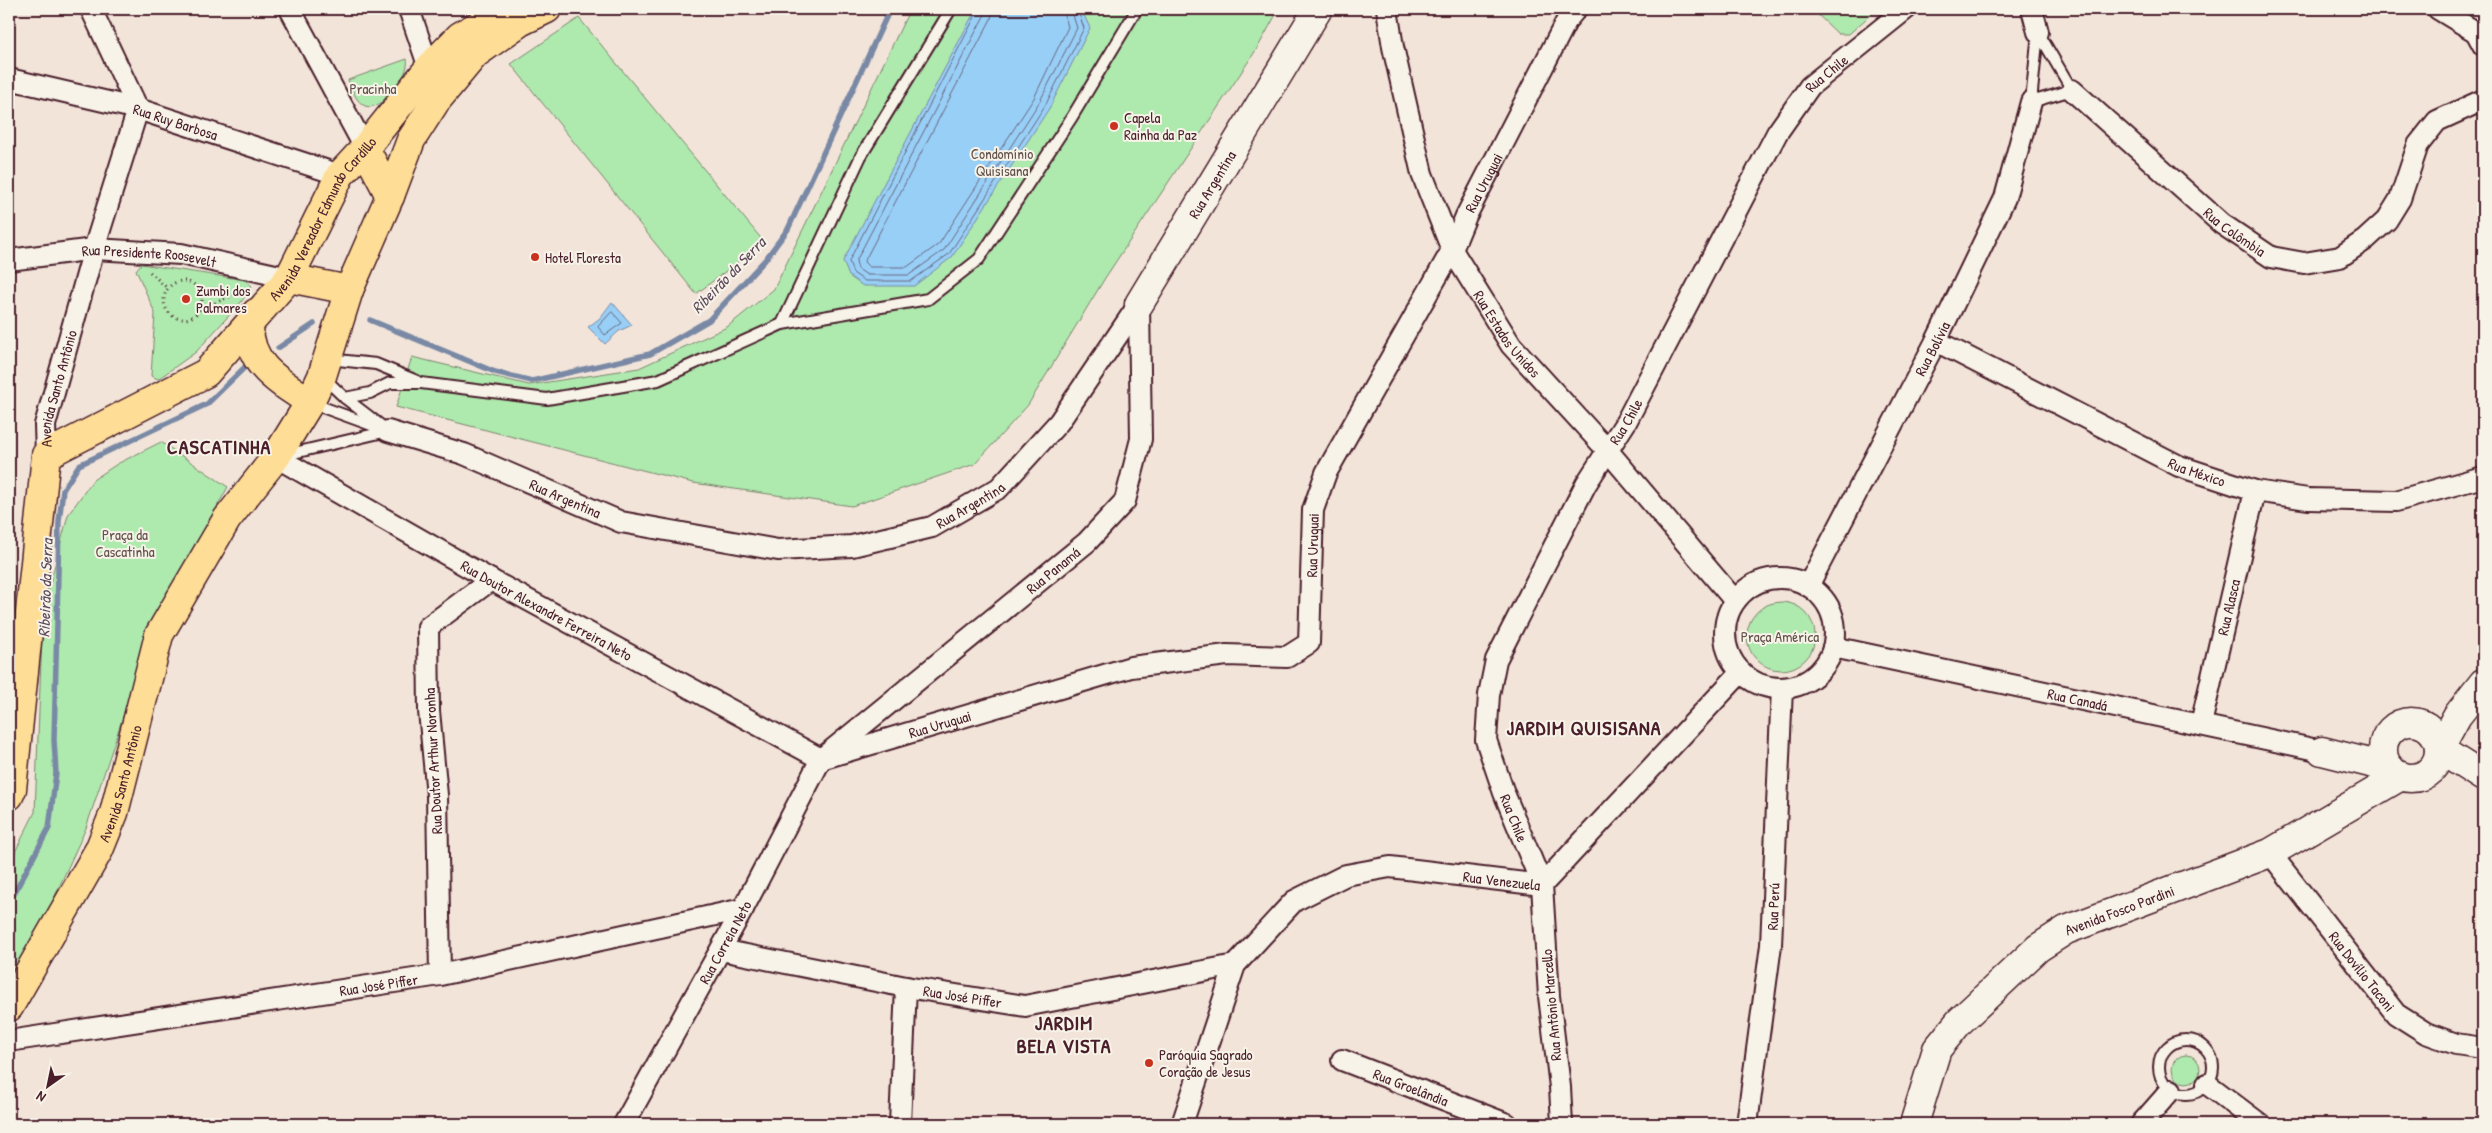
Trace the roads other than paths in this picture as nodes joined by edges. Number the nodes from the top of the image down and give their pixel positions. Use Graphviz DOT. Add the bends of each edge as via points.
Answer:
graph roads {
  1 [pos="91,9"];
  2 [pos="290,9"];
  3 [pos="409,9"];
  4 [pos="506,9"];
  5 [pos="547,9"];
  6 [pos="951,9"];
  7 [pos="1137,9"];
  8 [pos="1318,9"];
  9 [pos="1387,9"];
  10 [pos="1576,9"];
  11 [pos="1906,9"];
  12 [pos="2032,9"];
  13 [pos="2438,9"];
  14 [pos="2038,32"];
  15 [pos="2483,45"];
  16 [pos="429,68"];
  17 [pos="9,79"];
  18 [pos="2072,90"];
  19 [pos="2483,100"];
  20 [pos="2031,102"];
  21 [pos="138,109"];
  22 [pos="365,148"];
  23 [pos="340,175"];
  24 [pos="390,196"];
  25 [pos="94,249"];
  26 [pos="1452,250"];
  27 [pos="9,260"];
  28 [pos="288,278"];
  29 [pos="350,290"];
  30 [pos="256,297"];
  31 [pos="1139,304"];
  32 [pos="782,324"];
  33 [pos="1936,340"];
  34 [pos="324,367"];
  35 [pos="421,383"];
  36 [pos="345,398"];
  37 [pos="310,402"];
  38 [pos="388,431"];
  39 [pos="1608,451"];
  40 [pos="46,455"];
  41 [pos="276,457"];
  42 [pos="2483,477"];
  43 [pos="2255,491"];
  44 [pos="491,580"];
  45 [pos="1808,586"];
  46 [pos="1734,601"];
  47 [pos="1833,647"];
  48 [pos="1741,672"];
  49 [pos="2483,683"];
  50 [pos="1782,688"];
  51 [pos="2457,716"];
  52 [pos="2417,723"];
  53 [pos="2201,724"];
  54 [pos="2387,736"];
  55 [pos="2439,749"];
  56 [pos="2322,752"];
  57 [pos="821,759"];
  58 [pos="2403,774"];
  59 [pos="2483,778"];
  60 [pos="9,796"];
  61 [pos="2270,853"];
  62 [pos="1542,885"];
  63 [pos="743,909"];
  64 [pos="721,950"];
  65 [pos="1235,965"];
  66 [pos="440,975"];
  67 [pos="906,987"];
  68 [pos="9,1007"];
  69 [pos="9,1041"];
  70 [pos="2483,1048"];
  71 [pos="1342,1060"];
  72 [pos="2207,1084"];
  73 [pos="2171,1090"];
  74 [pos="1185,1122"];
  75 [pos="624,1124"];
  76 [pos="900,1124"];
  77 [pos="1507,1124"];
  78 [pos="1562,1124"];
  79 [pos="1747,1124"];
  80 [pos="1914,1124"];
  81 [pos="2141,1124"];
  82 [pos="2260,1124"];
  1 -- 21 [label="street"];
  2 -- 22 [label="street"];
  3 -- 16 [label="street"];
  4 -- 16 [label="main road, Avenida Vereador Edmundo Cardillo" via="460,36"];
  5 -- 24 [label="main road" via="520,22 475,54 436,101 410,140"];
  6 -- 32 [label="lane" via="861,156"];
  7 -- 32 [label="lane" via="1067,126 979,259 928,299"];
  8 -- 31 [label="street, Rua Argentina"];
  9 -- 26 [label="street, Rua Estados Unidos" via="1422,174"];
  10 -- 26 [label="street, Rua Uruguai" via="1563,28 1466,216"];
  11 -- 39 [label="street, Rua Chile" via="1810,86 1777,133"];
  12 -- 14 [label="street"];
  13 -- 15 [label="street" via="2476,32"];
  14 -- 18 [label="lane"];
  14 -- 20 [label="lane"];
  16 -- 22 [label="main road, Avenida Vereador Edmundo Cardillo"];
  17 -- 21 [label="street, Rua Ruy Barbosa"];
  18 -- 19 [label="street, Rua Colômbia" via="2222,224 2271,256 2304,263 2340,257 2365,240 2386,220 2400,199 2418,145 2438,121"];
  18 -- 20 [label="lane"];
  20 -- 33 [label="street, Rua Bolívia" via="2004,198"];
  21 -- 23 [label="street, Rua Ruy Barbosa"];
  21 -- 25 [label="street, Avenida Santo Antônio"];
  22 -- 23 [label="main road, Avenida Vereador Edmundo Cardillo"];
  22 -- 24 [label="main road"];
  23 -- 28 [label="main road, Avenida Vereador Edmundo Cardillo"];
  24 -- 29 [label="main road"];
  25 -- 27 [label="street, Rua Presidente Roosevelt"];
  25 -- 28 [label="street, Rua Presidente Roosevelt" via="181,254"];
  25 -- 40 [label="street, Avenida Santo Antônio" via="45,424"];
  26 -- 39 [label="street, Rua Estados Unidos" via="1511,345"];
  26 -- 57 [label="street, Rua Uruguai" via="1326,473 1313,510 1309,643 1287,657 1227,655 1132,667"];
  28 -- 29 [label="main road"];
  28 -- 30 [label="main road, Avenida Vereador Edmundo Cardillo"];
  29 -- 34 [label="main road"];
  30 -- 37 [label="main road" via="249,324 250,346 256,358 274,377"];
  30 -- 40 [label="main road, Avenida Vereador Edmundo Cardillo" via="206,373"];
  31 -- 38 [label="street, Rua Argentina" via="1059,422 999,488 932,527 852,546 778,550 621,522 464,454"];
  31 -- 57 [label="street, Rua Panamá" via="1141,439 1125,501 1087,542"];
  32 -- 35 [label="lane" via="658,380 547,399"];
  33 -- 43 [label="street, Rua México" via="2178,466"];
  33 -- 45 [label="street, Rua Bolívia"];
  34 -- 35 [label="lane" via="376,364"];
  34 -- 36 [label="lane, Rua Argentina"];
  34 -- 37 [label="main road"];
  35 -- 36 [label="lane" via="390,383 370,393"];
  36 -- 38 [label="lane, Rua Argentina"];
  37 -- 38 [label="lane, Rua Argentina"];
  37 -- 41 [label="main road, Avenida Santo Antônio"];
  38 -- 41 [label="lane, Rua Argentina"];
  39 -- 46 [label="street, Rua Estados Unidos"];
  39 -- 62 [label="street, Rua Chile" via="1586,484 1496,660 1489,695 1486,740"];
  40 -- 60 [label="main road, Avenida Santo Antônio"];
  41 -- 44 [label="street, Rua Doutor Alexandre Ferreira Neto"];
  41 -- 68 [label="main road, Avenida Santo Antônio" via="227,519 159,635 114,813 99,850"];
  42 -- 43 [label="street, Rua México" via="2396,501 2308,498"];
  43 -- 53 [label="street, Rua Alasca"];
  44 -- 57 [label="street, Rua Doutor Alexandre Ferreira Neto"];
  44 -- 66 [label="street, Rua Doutor Arthur Noronha" via="428,627"];
  45 -- 46 [label="street" via="1784,578 1760,581"];
  45 -- 47 [label="street" via="1822,597 1831,612 1835,630"];
  46 -- 48 [label="street" via="1724,630 1732,660"];
  47 -- 50 [label="street" via="1815,676"];
  47 -- 53 [label="street, Rua Canadá"];
  48 -- 50 [label="street" via="1760,684"];
  48 -- 62 [label="street, Rua Venezuela"];
  49 -- 51 [label="street"];
  50 -- 79 [label="street, Rua Perú" via="1771,945"];
  51 -- 52 [label="street"];
  51 -- 55 [label="street"];
  52 -- 54 [label="street" via="2400,724"];
  52 -- 55 [label="street" via="2433,732"];
  53 -- 56 [label="street, Rua Canadá"];
  54 -- 56 [label="street"];
  54 -- 58 [label="street" via="2383,752"];
  55 -- 58 [label="street" via="2436,764 2425,775"];
  55 -- 59 [label="street"];
  56 -- 58 [label="street"];
  57 -- 63 [label="street, Rua Correia Neto"];
  58 -- 59 [label="street"];
  58 -- 61 [label="street, Avenida Fosco Pardini"];
  61 -- 70 [label="street, Rua Dovílio Taconi" via="2396,1014 2426,1033 2456,1044"];
  61 -- 80 [label="street, Avenida Fosco Pardini" via="2066,930 2038,948 1959,1022 1937,1049"];
  62 -- 65 [label="street, Rua Venezuela" via="1390,867 1346,875 1294,901"];
  62 -- 78 [label="street, Rua Antônio Marcello"];
  63 -- 64 [label="street, Rua Correia Neto"];
  63 -- 66 [label="street, Rua José Piffer"];
  64 -- 67 [label="street, Rua José Piffer"];
  64 -- 75 [label="street, Rua Correia Neto"];
  65 -- 67 [label="street, Rua José Piffer" via="1025,1006"];
  65 -- 74 [label="street"];
  66 -- 69 [label="street, Rua José Piffer"];
  67 -- 76 [label="street"];
  71 -- 77 [label="street, Rua Groelândia"];
  72 -- 73 [label="lane" via="2194,1093"];
  72 -- 73 [label="lane" via="2213,1066 2211,1057 2198,1044 2180,1041 2172,1044 2160,1058 2160,1077"];
  72 -- 82 [label="street"];
  73 -- 81 [label="street"];
}
